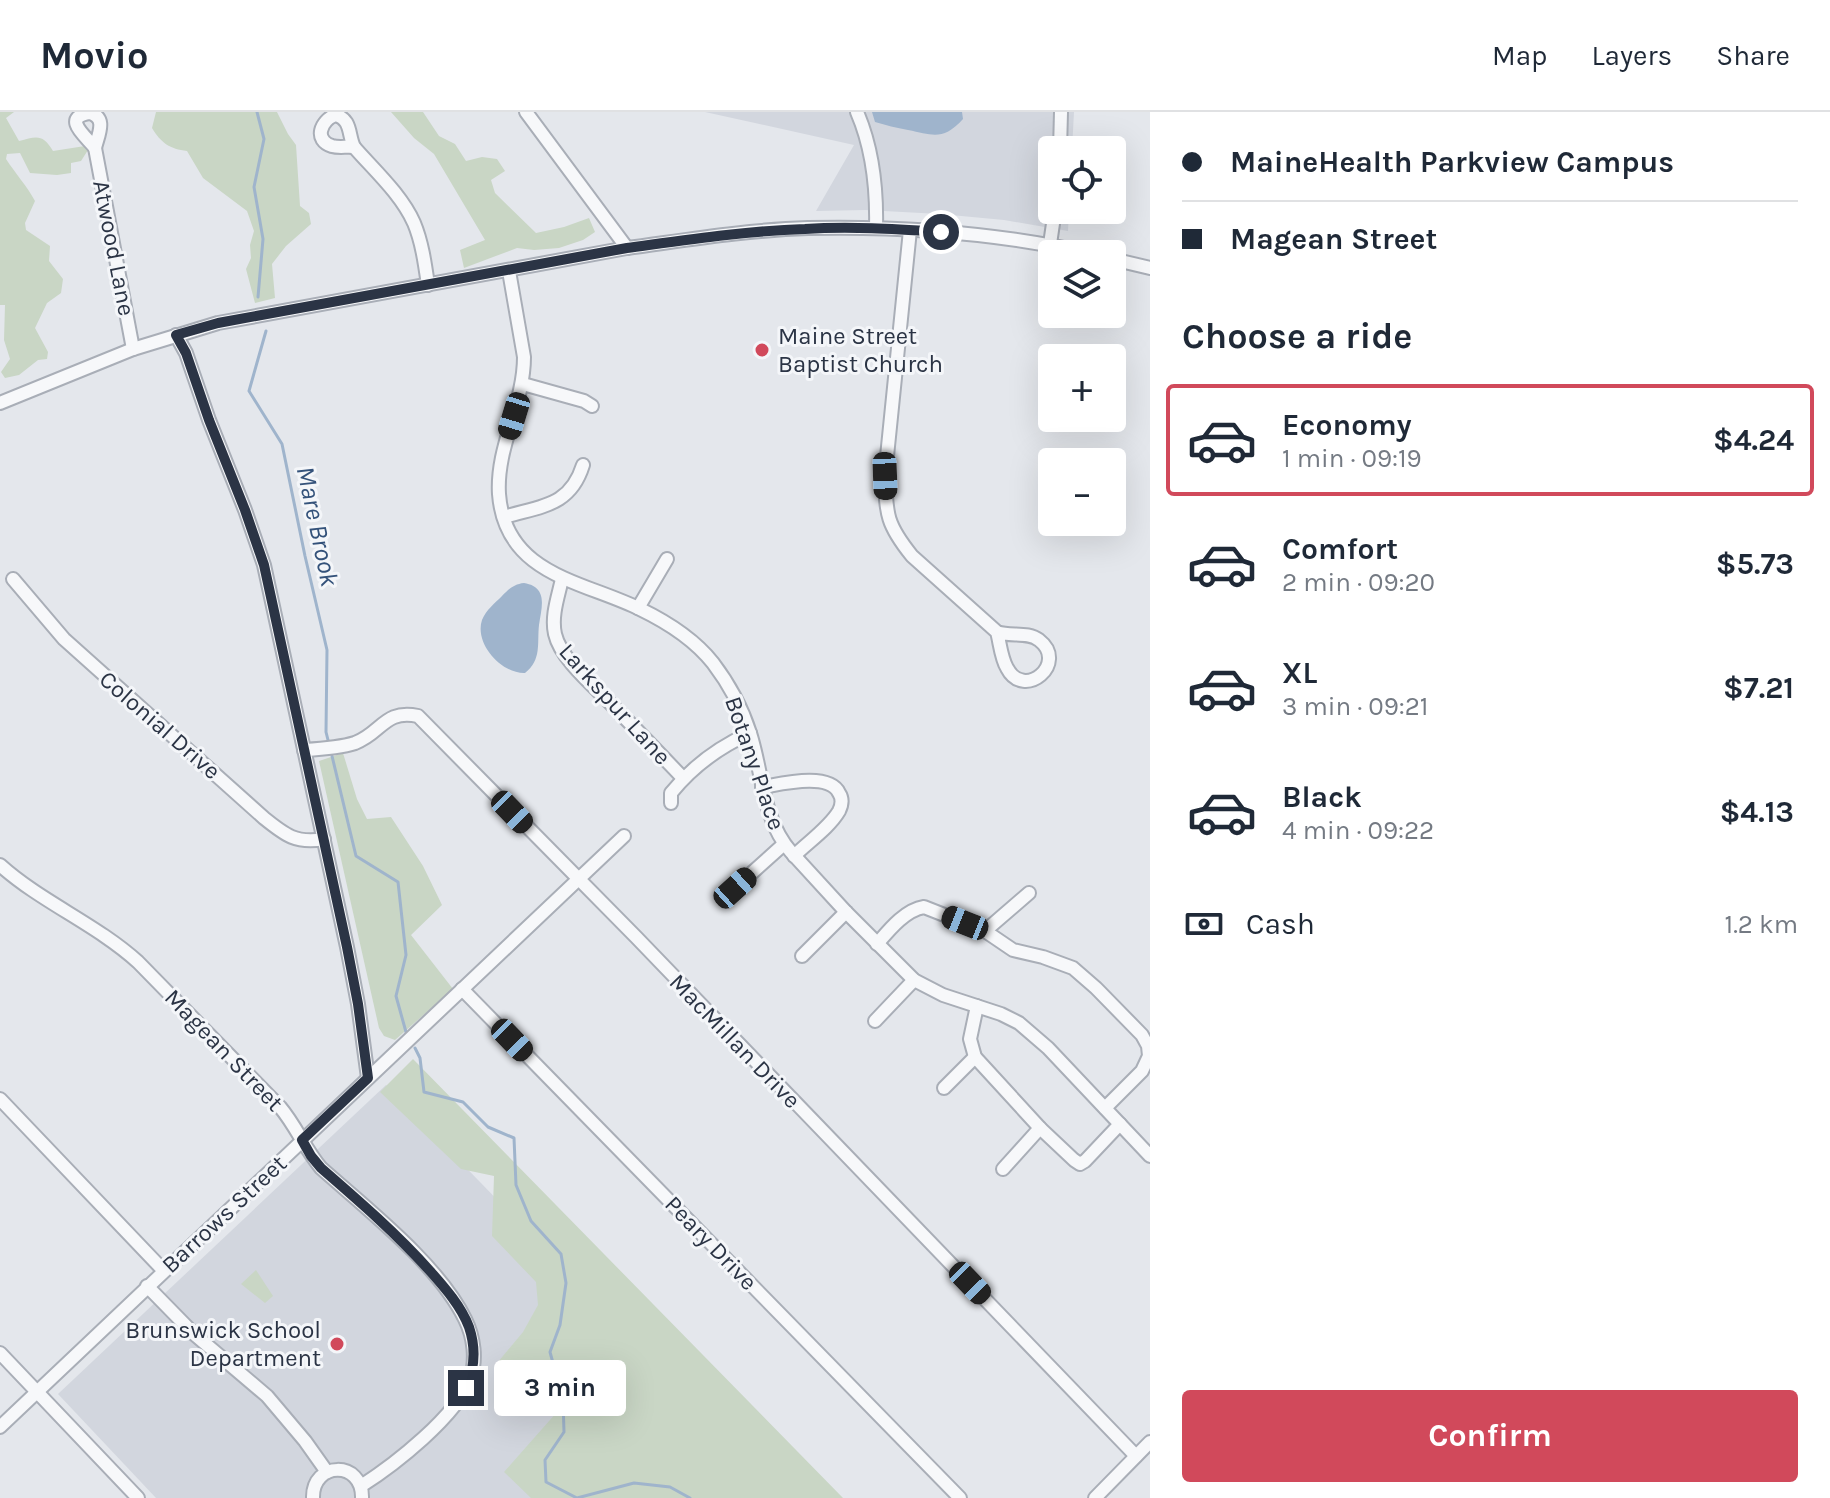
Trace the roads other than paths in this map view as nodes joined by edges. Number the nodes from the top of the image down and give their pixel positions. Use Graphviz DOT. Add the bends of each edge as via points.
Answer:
graph roads {
  1 [pos="526,112"];
  2 [pos="857,112"];
  3 [pos="1061,112"];
  4 [pos="1060,136"];
  5 [pos="354,147"];
  6 [pos="95,148"];
  7 [pos="876,228"];
  8 [pos="910,230"];
  9 [pos="1038,243"];
  10 [pos="627,248"];
  11 [pos="1126,262"];
  12 [pos="1150,268"];
  13 [pos="509,271"];
  14 [pos="428,285"];
  15 [pos="176,335"];
  16 [pos="133,349"];
  17 [pos="523,384"];
  18 [pos="0,403"];
  19 [pos="592,406"];
  20 [pos="583,465"];
  21 [pos="504,517"];
  22 [pos="667,559"];
  23 [pos="13,579"];
  24 [pos="562,579"];
  25 [pos="638,608"];
  26 [pos="997,632"];
  27 [pos="750,733"];
  28 [pos="304,750"];
  29 [pos="683,778"];
  30 [pos="762,787"];
  31 [pos="671,803"];
  32 [pos="624,836"];
  33 [pos="324,839"];
  34 [pos="784,844"];
  35 [pos="794,856"];
  36 [pos="0,865"];
  37 [pos="578,879"];
  38 [pos="735,888"];
  39 [pos="1029,893"];
  40 [pos="846,912"];
  41 [pos="985,931"];
  42 [pos="877,944"];
  43 [pos="802,956"];
  44 [pos="914,980"];
  45 [pos="462,989"];
  46 [pos="977,1006"];
  47 [pos="875,1021"];
  48 [pos="1146,1034"];
  49 [pos="975,1057"];
  50 [pos="368,1078"];
  51 [pos="944,1088"];
  52 [pos="0,1099"];
  53 [pos="1105,1108"];
  54 [pos="1120,1124"];
  55 [pos="1040,1128"];
  56 [pos="302,1140"];
  57 [pos="1150,1156"];
  58 [pos="1003,1169"];
  59 [pos="164,1271"];
  60 [pos="147,1286"];
  61 [pos="0,1353"];
  62 [pos="37,1392"];
  63 [pos="0,1427"];
  64 [pos="1150,1442"];
  65 [pos="1136,1456"];
  66 [pos="327,1472"];
  67 [pos="362,1492"];
  68 [pos="138,1498"];
  69 [pos="313,1498"];
  70 [pos="960,1498"];
  71 [pos="1095,1498"];
  1 -- 10 [label="street"];
  2 -- 7 [label="street" via="869,144"];
  3 -- 4 [label="street"];
  5 -- 14 [label="street" via="407,211 419,238"];
  6 -- 16 [label="street, Atwood Lane"];
  7 -- 8 [label="street"];
  7 -- 10 [label="street" via="806,228"];
  8 -- 9 [label="street"];
  8 -- 26 [label="street" via="885,476 887,515 912,556"];
  10 -- 13 [label="street"];
  11 -- 12 [label="street"];
  13 -- 14 [label="street"];
  13 -- 17 [label="street, Botany Place" via="524,357"];
  14 -- 15 [label="street"];
  15 -- 16 [label="street"];
  15 -- 28 [label="street" via="264,565"];
  16 -- 18 [label="street"];
  17 -- 19 [label="street"];
  17 -- 21 [label="street, Botany Place" via="499,480"];
  20 -- 21 [label="street" via="576,484 562,498"];
  21 -- 24 [label="street, Botany Place" via="521,548"];
  22 -- 25 [label="street"];
  23 -- 33 [label="street, Colonial Drive" via="64,639 264,818 296,840"];
  24 -- 25 [label="street, Botany Place"];
  24 -- 29 [label="street, Larkspur Lane" via="554,625 562,650"];
  25 -- 27 [label="street, Botany Place" via="674,628 711,661"];
  26 -- 26 [label="street" via="1043,643 1049,659 1040,677 1030,681 1012,676"];
  27 -- 29 [label="street"];
  27 -- 30 [label="street, Botany Place"];
  28 -- 33 [label="street"];
  28 -- 37 [label="street, MacMillan Drive" via="354,743 397,715 418,716"];
  29 -- 31 [label="street" via="671,793"];
  30 -- 34 [label="street, Botany Place"];
  30 -- 35 [label="street" via="816,781 838,789 841,806 835,817"];
  32 -- 37 [label="street, Barrows Street"];
  33 -- 50 [label="street"];
  34 -- 35 [label="street, Botany Place"];
  34 -- 38 [label="street"];
  35 -- 40 [label="street, Botany Place"];
  36 -- 56 [label="street, Magean Street" via="124,949 280,1107"];
  37 -- 45 [label="street, Barrows Street"];
  37 -- 65 [label="street, MacMillan Drive"];
  39 -- 41 [label="street"];
  40 -- 42 [label="street, Botany Place"];
  40 -- 43 [label="street"];
  41 -- 42 [label="street" via="924,907 908,914"];
  41 -- 48 [label="street" via="1013,950 1073,968"];
  42 -- 44 [label="street, Botany Place"];
  44 -- 46 [label="street, Botany Place"];
  44 -- 47 [label="street"];
  45 -- 50 [label="street, Barrows Street"];
  45 -- 70 [label="street, Peary Drive"];
  46 -- 49 [label="street" via="970,1039"];
  46 -- 53 [label="street, Botany Place" via="1019,1023"];
  48 -- 53 [label="street" via="1149,1056 1142,1071"];
  49 -- 51 [label="street"];
  49 -- 55 [label="street"];
  50 -- 56 [label="street, Barrows Street"];
  52 -- 59 [label="street"];
  53 -- 54 [label="street, Botany Place"];
  54 -- 55 [label="street" via="1080,1164"];
  54 -- 57 [label="street, Botany Place"];
  55 -- 58 [label="street"];
  56 -- 59 [label="street, Barrows Street"];
  56 -- 67 [label="street, Magean Street" via="321,1168 444,1287 465,1318 473,1346 471,1378 460,1398"];
  59 -- 60 [label="street, Barrows Street"];
  60 -- 62 [label="street, Barrows Street"];
  60 -- 66 [label="street" via="267,1396"];
  61 -- 62 [label="street"];
  62 -- 63 [label="street, Barrows Street"];
  62 -- 68 [label="street"];
  64 -- 65 [label="street"];
  65 -- 71 [label="street"];
  66 -- 67 [label="street, Magean Street" via="348,1472"];
  66 -- 69 [label="street" via="316,1483"];
}
